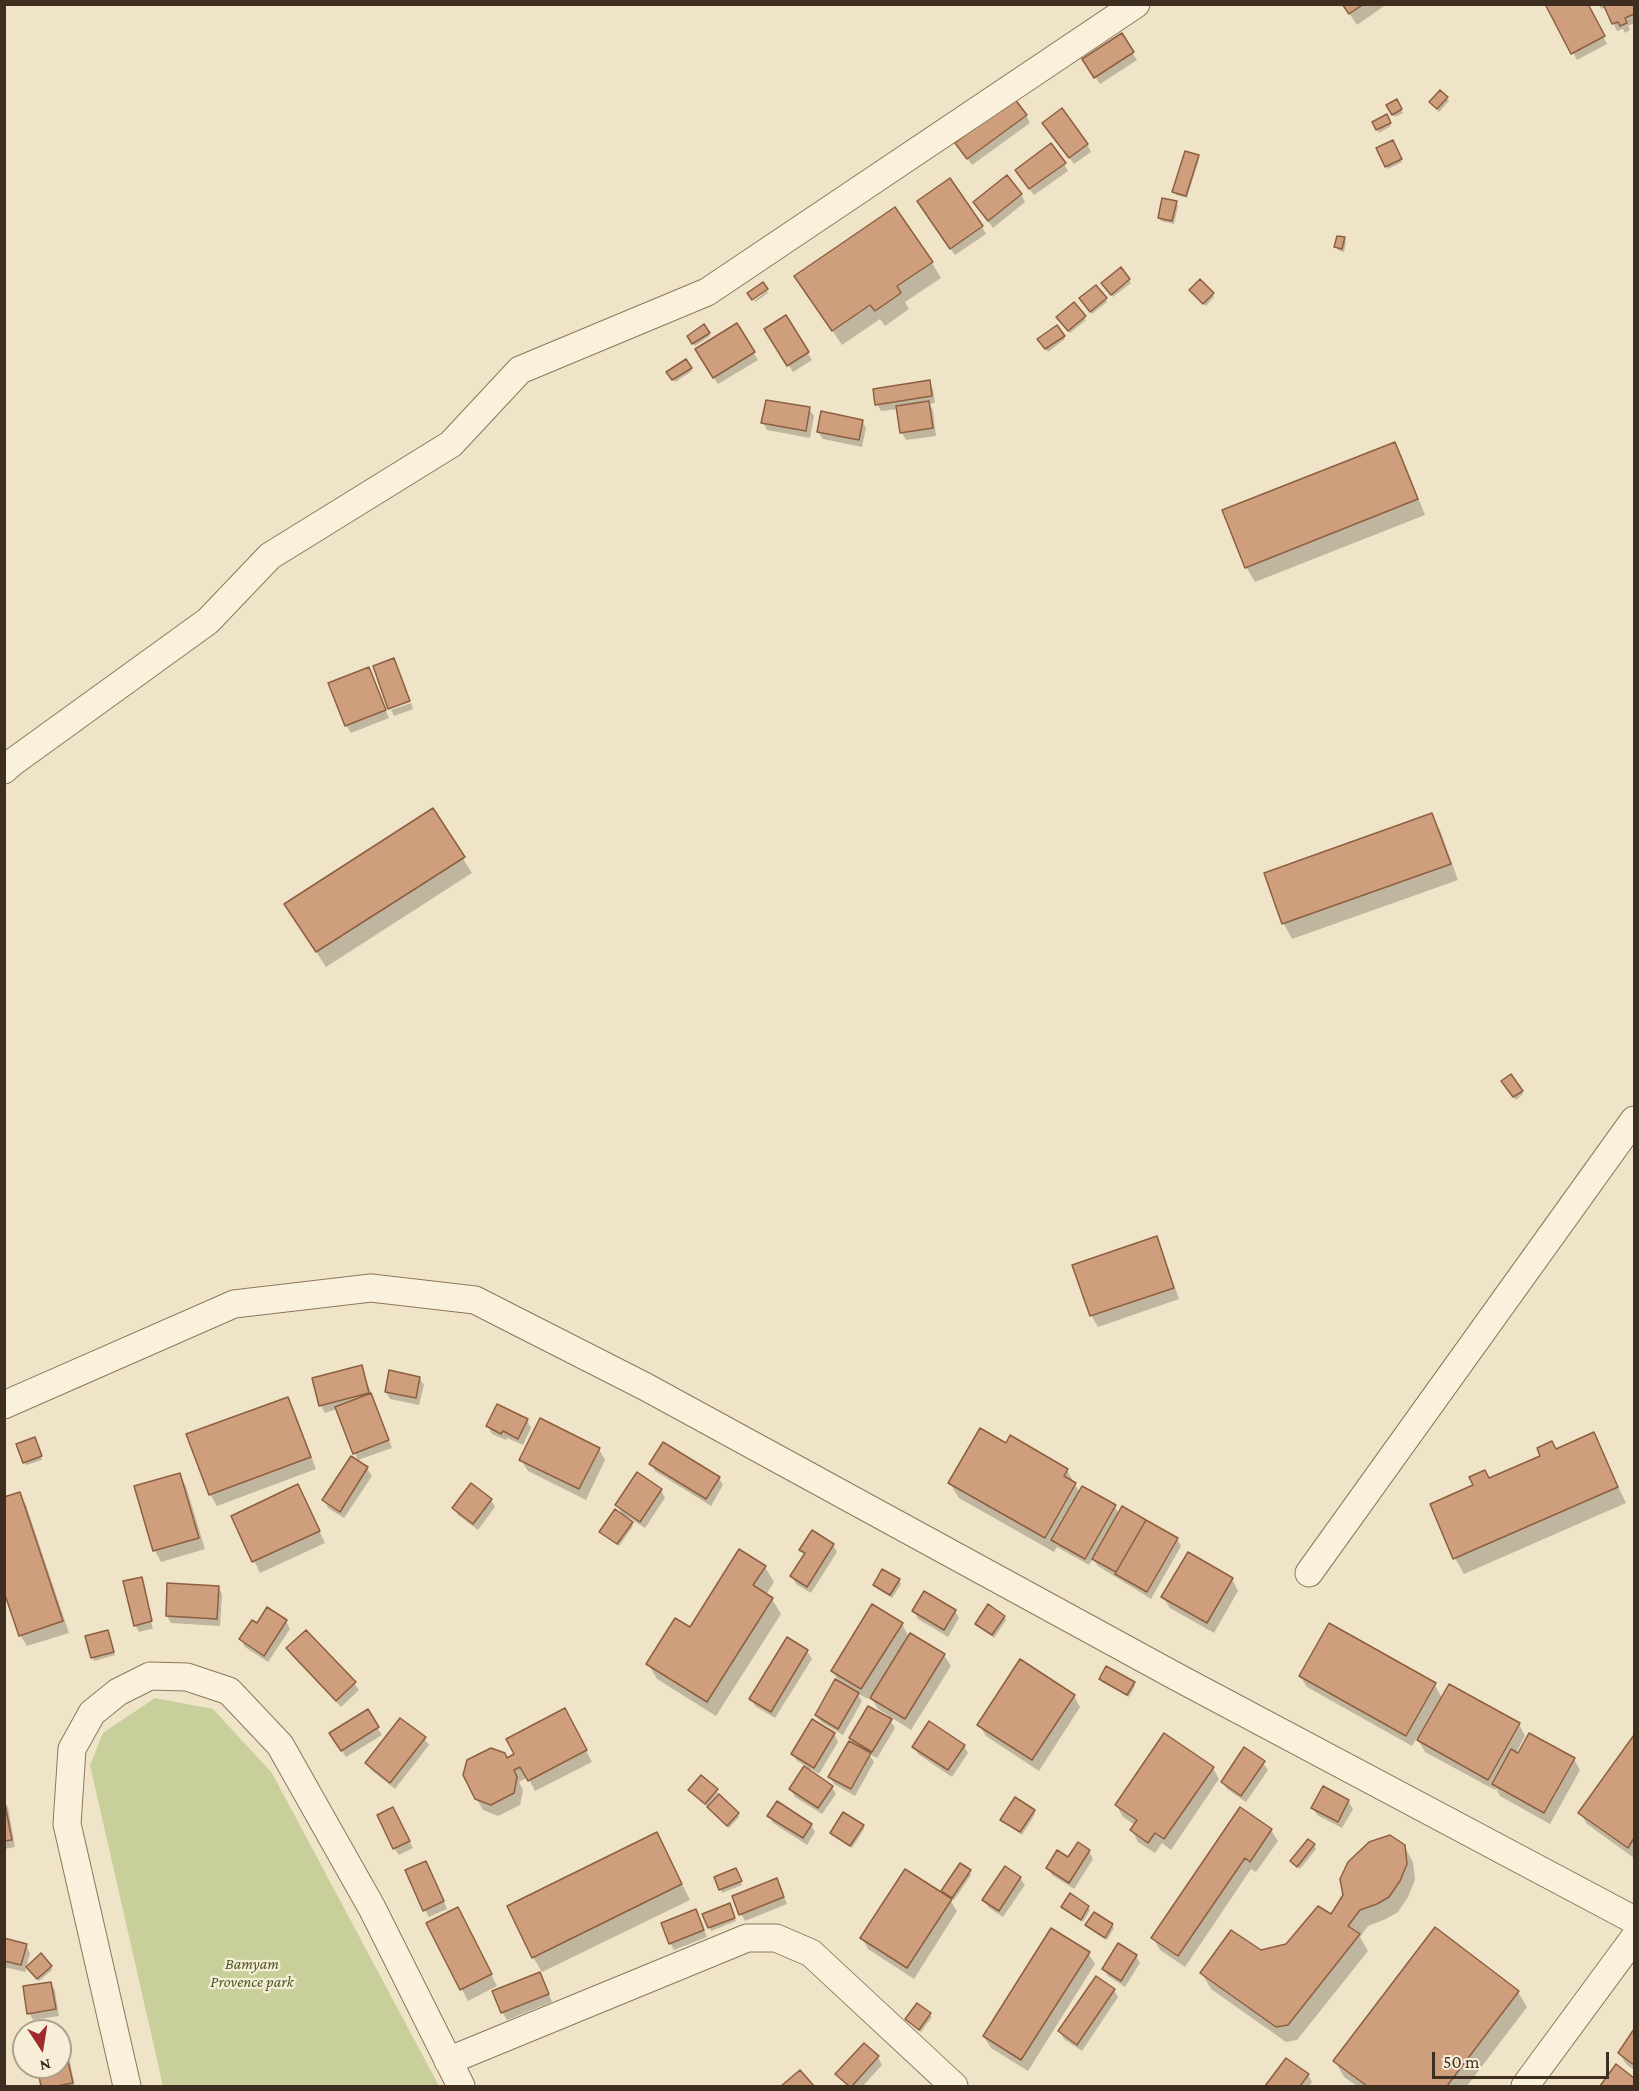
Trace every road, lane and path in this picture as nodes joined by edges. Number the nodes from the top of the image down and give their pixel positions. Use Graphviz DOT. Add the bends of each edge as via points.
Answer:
graph roads {
  1 [pos="1136,4"];
  2 [pos="4,770"];
  3 [pos="1635,1120"];
  4 [pos="4,1405"];
  5 [pos="1309,1573"];
  6 [pos="1635,1920"];
  7 [pos="1635,1938"];
  8 [pos="448,2061"];
  9 [pos="127,2086"];
  10 [pos="461,2086"];
  11 [pos="954,2086"];
  12 [pos="1525,2086"];
  1 -- 2 [label="street" via="707,292 520,370 451,444 270,556 208,621"];
  3 -- 5 [label="street"];
  4 -- 6 [label="street" via="234,1304 371,1288 475,1300 646,1387 1177,1677"];
  7 -- 12 [label="street"];
  8 -- 9 [label="street" via="372,1908 280,1744 229,1691 187,1677 150,1676 118,1692 92,1713 72,1749 67,1824"];
  8 -- 10 [label="street"];
  8 -- 11 [label="street" via="747,1938 776,1938 811,1953"];
}
